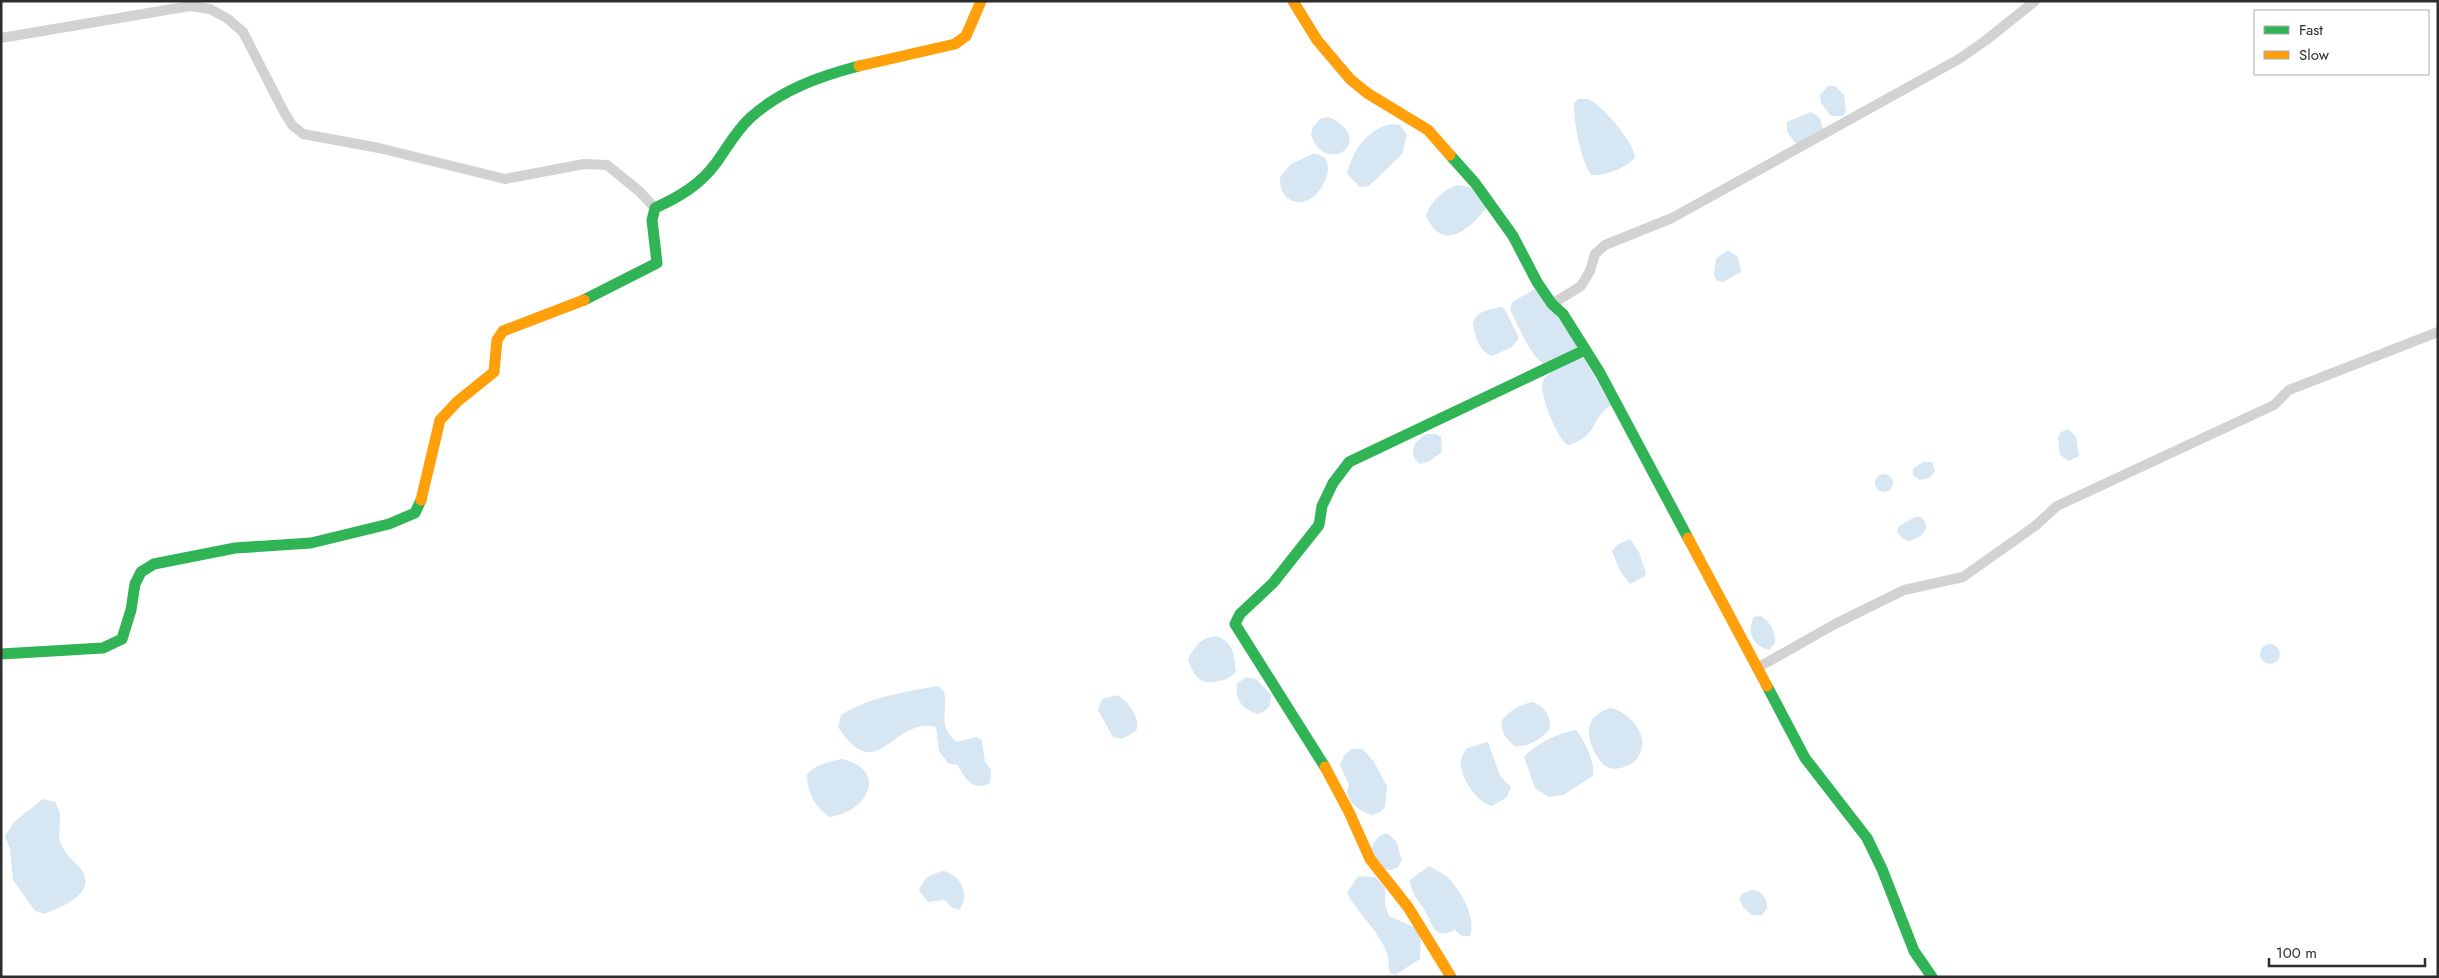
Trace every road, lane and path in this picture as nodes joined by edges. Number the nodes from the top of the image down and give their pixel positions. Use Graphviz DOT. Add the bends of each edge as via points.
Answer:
graph roads {
  1 [pos="981,1"];
  2 [pos="1293,1"];
  3 [pos="2035,1"];
  4 [pos="1,38"];
  5 [pos="655,208"];
  6 [pos="1552,304"];
  7 [pos="2438,332"];
  8 [pos="1585,350"];
  9 [pos="1,654"];
  10 [pos="1757,668"];
  11 [pos="1451,977"];
  12 [pos="1932,977"];
  1 -- 5 [label="street" via="966,36 955,44 845,68 783,94 750,118 703,178 686,192"];
  2 -- 6 [label="street" via="1316,40 1350,79 1428,130 1475,183 1513,236"];
  3 -- 6 [label="street" via="1986,42 1958,59 1672,218 1606,245 1595,254 1581,286"];
  4 -- 5 [label="street" via="190,6 210,9 243,32 284,112 303,134 379,148 505,179 584,164 607,165"];
  5 -- 9 [label="street" via="650,220 659,254 657,263 592,297 503,331 497,340 494,372 440,420 420,506 415,513 389,524 311,544 235,548 154,564 141,572 135,584 125,631 122,639 114,644"];
  6 -- 8 [label="street" via="1563,314"];
  7 -- 10 [label="street" via="2289,390 2274,405 2057,506 2035,526 1963,577 1904,590"];
  8 -- 10 [label="street"];
  8 -- 11 [label="street" via="1349,462 1322,506 1319,525 1273,583 1240,614 1235,624 1314,748 1370,859 1408,907"];
  10 -- 12 [label="street" via="1805,758 1867,838 1914,951"];
}
